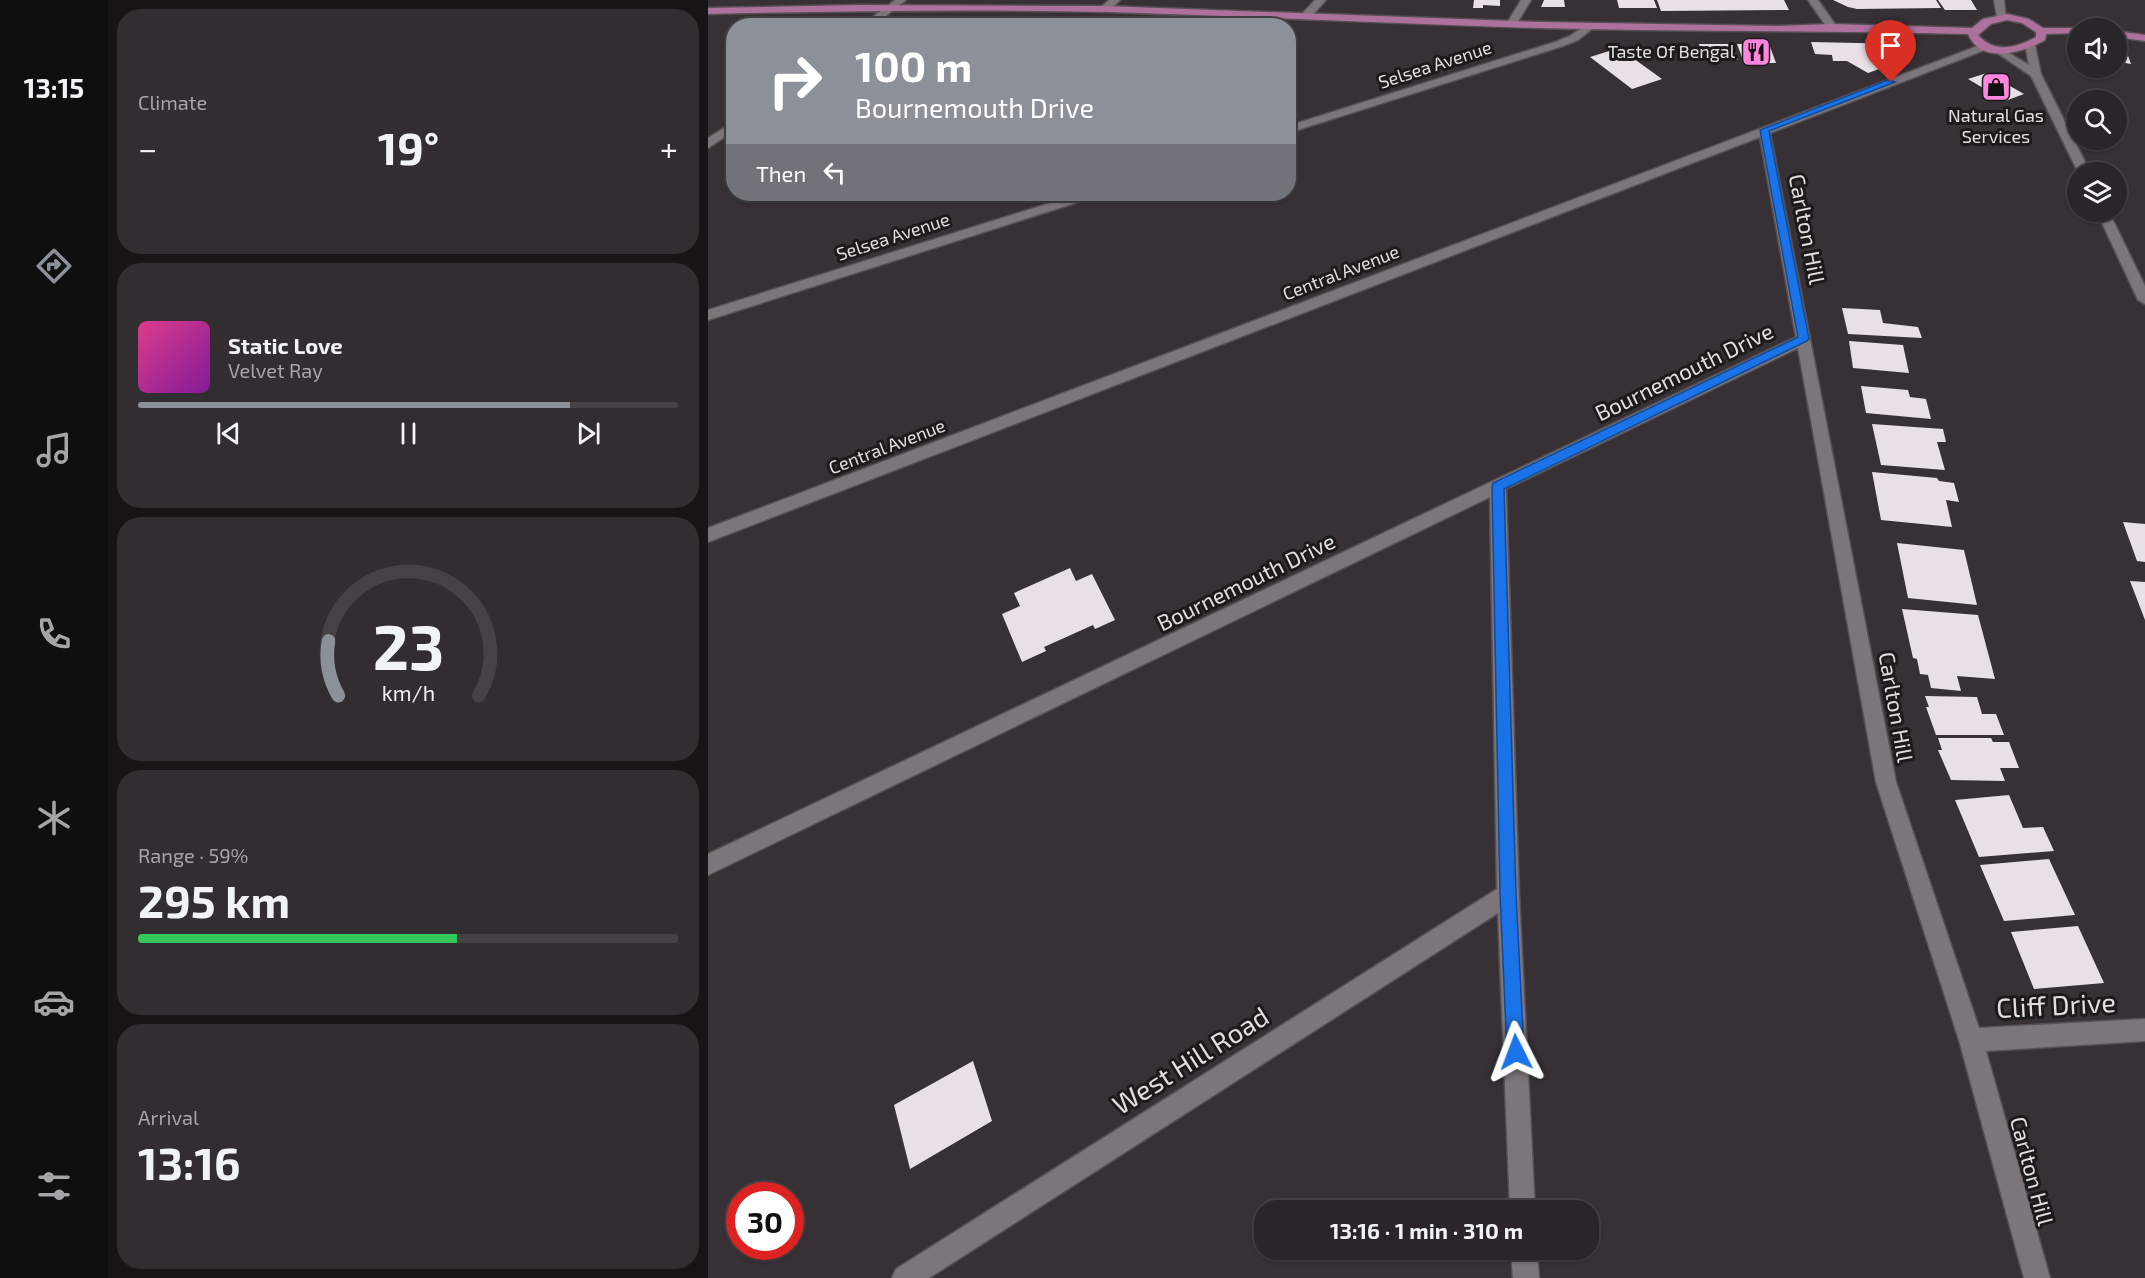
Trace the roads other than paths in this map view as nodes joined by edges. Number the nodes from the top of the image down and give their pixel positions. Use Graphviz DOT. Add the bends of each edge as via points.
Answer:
graph roads {
  1 [pos="901,0"];
  2 [pos="1115,0"];
  3 [pos="1320,0"];
  4 [pos="1526,0"];
  5 [pos="1813,0"];
  6 [pos="1999,0"];
  7 [pos="890,8"];
  8 [pos="1105,9"];
  9 [pos="708,11"];
  10 [pos="1248,14"];
  11 [pos="1305,17"];
  12 [pos="2002,17"];
  13 [pos="877,18"];
  14 [pos="1247,18"];
  15 [pos="1512,23"];
  16 [pos="1589,26"];
  17 [pos="1832,27"];
  18 [pos="2041,30"];
  19 [pos="2067,30"];
  20 [pos="1973,31"];
  21 [pos="2127,36"];
  22 [pos="2145,38"];
  23 [pos="2030,45"];
  24 [pos="1991,48"];
  25 [pos="2036,74"];
  26 [pos="1296,127"];
  27 [pos="1764,130"];
  28 [pos="726,131"];
  29 [pos="708,144"];
  30 [pos="2079,162"];
  31 [pos="1068,201"];
  32 [pos="2108,222"];
  33 [pos="2145,300"];
  34 [pos="708,315"];
  35 [pos="1804,339"];
  36 [pos="1498,487"];
  37 [pos="708,535"];
  38 [pos="708,865"];
  39 [pos="1508,894"];
  40 [pos="2145,1030"];
  41 [pos="1971,1040"];
  42 [pos="1523,1200"];
  43 [pos="1525,1260"];
  44 [pos="905,1278"];
  45 [pos="1526,1278"];
  46 [pos="2037,1278"];
  1 -- 7 [label="street"];
  2 -- 8 [label="street"];
  3 -- 11 [label="street"];
  4 -- 15 [label="street"];
  5 -- 17 [label="street"];
  6 -- 12 [label="street"];
  7 -- 8 [label="main road"];
  7 -- 9 [label="main road"];
  7 -- 13 [label="street"];
  8 -- 10 [label="main road"];
  10 -- 11 [label="main road"];
  10 -- 14 [label="street"];
  11 -- 15 [label="main road"];
  12 -- 18 [label="main road" via="2025,21"];
  12 -- 20 [label="main road"];
  15 -- 16 [label="main road"];
  16 -- 17 [label="main road"];
  16 -- 26 [label="street, Selsea Avenue" via="1559,44"];
  17 -- 20 [label="main road"];
  18 -- 19 [label="main road"];
  18 -- 23 [label="main road" via="2041,38"];
  20 -- 24 [label="main road" via="1976,39"];
  21 -- 22 [label="main road"];
  23 -- 24 [label="main road" via="2020,50"];
  23 -- 25 [label="street"];
  24 -- 25 [label="street"];
  24 -- 27 [label="street, Central Avenue"];
  25 -- 30 [label="street"];
  27 -- 35 [label="street, Carlton Hill"];
  27 -- 37 [label="street, Central Avenue"];
  28 -- 29 [label="street"];
  31 -- 34 [label="street, Selsea Avenue"];
  32 -- 33 [label="street"];
  35 -- 36 [label="street, Bournemouth Drive"];
  35 -- 41 [label="street, Carlton Hill" via="1886,782"];
  36 -- 38 [label="street, Bournemouth Drive"];
  36 -- 39 [label="street"];
  39 -- 42 [label="street"];
  39 -- 44 [label="street, West Hill Road"];
  40 -- 41 [label="street, Cliff Drive"];
  41 -- 46 [label="street, Carlton Hill"];
  43 -- 45 [label="street"];
}
